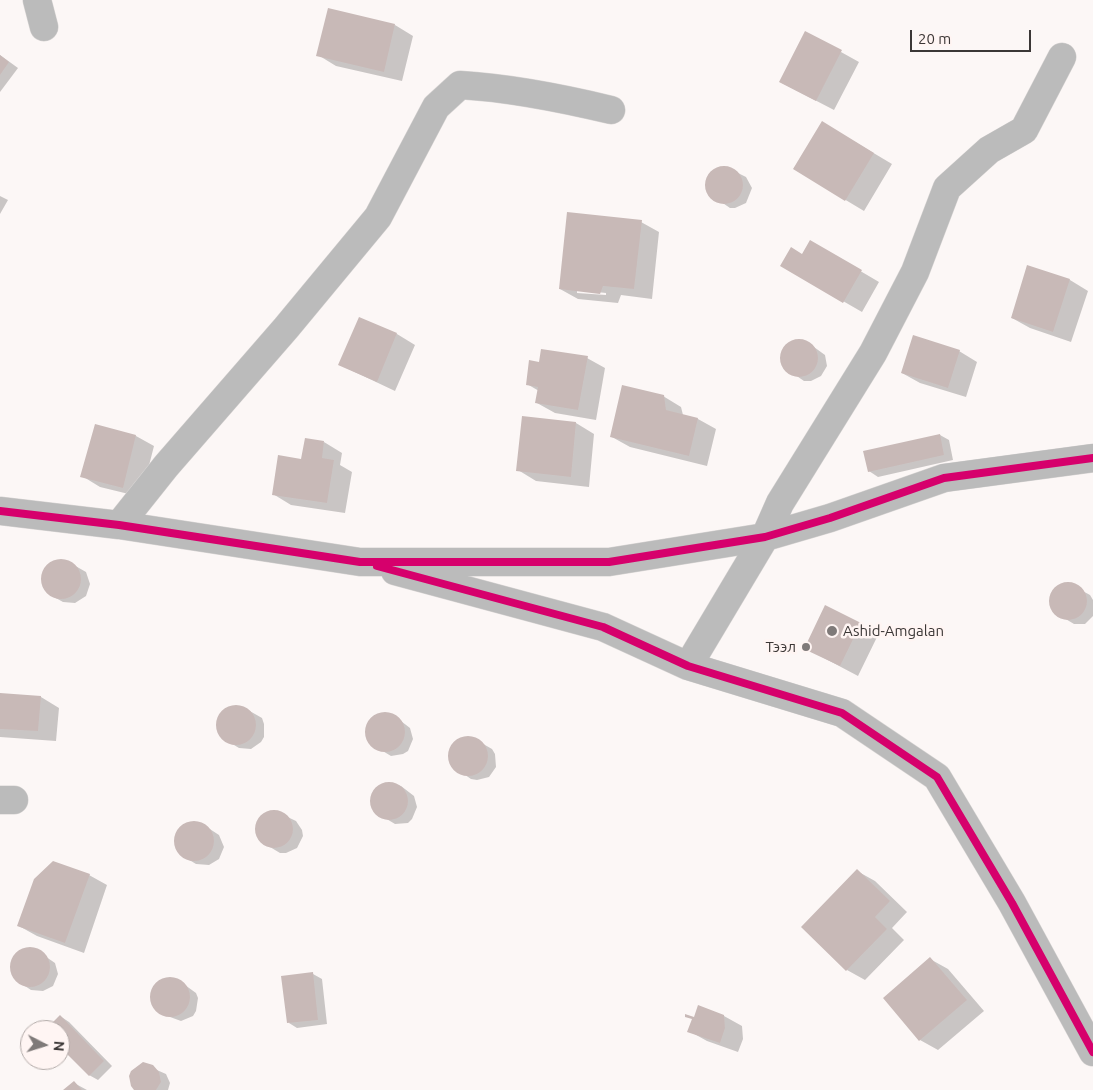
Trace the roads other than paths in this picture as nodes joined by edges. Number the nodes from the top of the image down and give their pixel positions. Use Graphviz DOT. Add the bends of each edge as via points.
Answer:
graph roads {
  1 [pos="37,0"];
  2 [pos="44,27"];
  3 [pos="1062,57"];
  4 [pos="611,110"];
  5 [pos="1093,458"];
  6 [pos="0,511"];
  7 [pos="119,525"];
  8 [pos="765,537"];
  9 [pos="360,562"];
  10 [pos="688,666"];
  11 [pos="1093,1052"];
  1 -- 2 [label="street"];
  3 -- 8 [label="street" via="1024,130 989,150 947,188 915,272 877,345 780,503"];
  4 -- 7 [label="street" via="501,88 460,86 436,107 378,217"];
  5 -- 8 [label="street" via="944,478"];
  6 -- 7 [label="street"];
  7 -- 9 [label="street"];
  8 -- 9 [label="street" via="609,562"];
  8 -- 10 [label="street"];
  9 -- 10 [label="street" via="603,628"];
  10 -- 11 [label="street" via="842,713 937,777 1012,903"];
}
